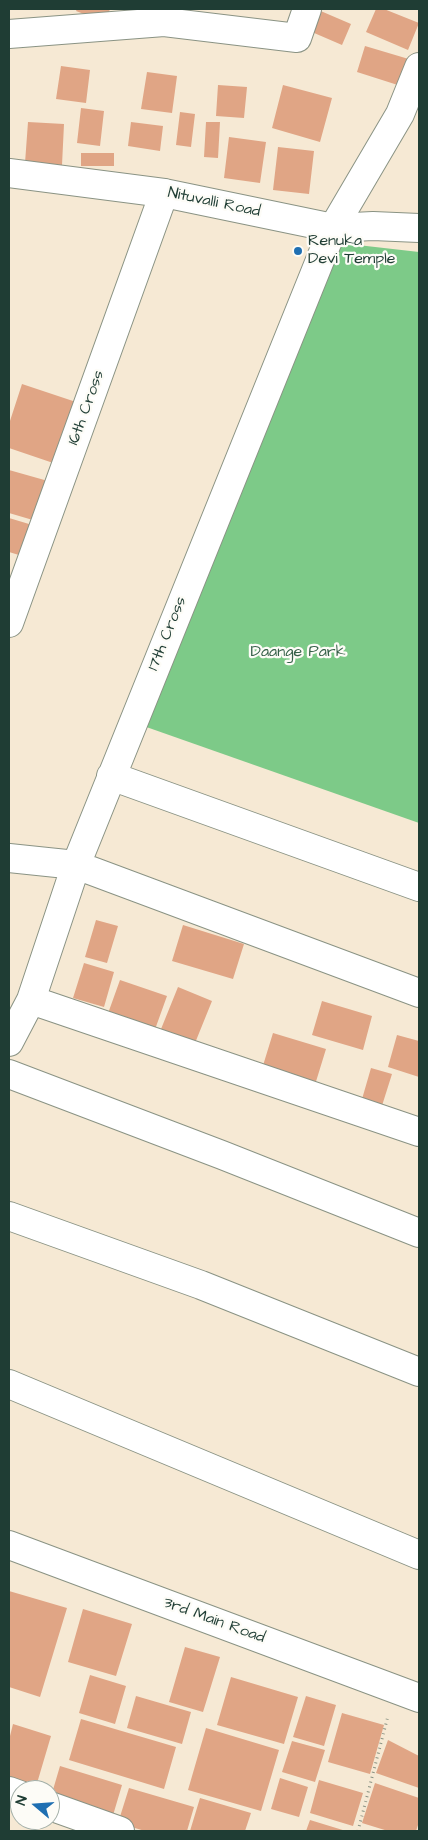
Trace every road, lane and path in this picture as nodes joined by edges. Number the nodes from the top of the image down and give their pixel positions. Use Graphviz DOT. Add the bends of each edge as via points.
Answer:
graph roads {
  1 [pos="307,9"];
  2 [pos="167,16"];
  3 [pos="9,34"];
  4 [pos="419,67"];
  5 [pos="9,173"];
  6 [pos="164,193"];
  7 [pos="333,228"];
  8 [pos="419,228"];
  9 [pos="9,623"];
  10 [pos="111,776"];
  11 [pos="9,858"];
  12 [pos="76,865"];
  13 [pos="419,887"];
  14 [pos="419,993"];
  15 [pos="31,1000"];
  16 [pos="9,1042"];
  17 [pos="9,1074"];
  18 [pos="419,1132"];
  19 [pos="9,1216"];
  20 [pos="419,1233"];
  21 [pos="419,1372"];
  22 [pos="9,1384"];
  23 [pos="9,1545"];
  24 [pos="419,1554"];
  25 [pos="407,1693"];
  26 [pos="60,1810"];
  27 [pos="120,1831"];
  28 [pos="358,1831"];
  1 -- 2 [label="street" via="297,38"];
  2 -- 3 [label="street"];
  4 -- 7 [label="street, 17th Cross" via="400,114"];
  5 -- 6 [label="street, Nituvalli Road"];
  6 -- 7 [label="street, Nituvalli Road"];
  6 -- 9 [label="street, 16th Cross"];
  7 -- 8 [label="street, Nituvalli Road"];
  7 -- 10 [label="street, 17th Cross"];
  10 -- 12 [label="street, 17th Cross"];
  10 -- 13 [label="street"];
  11 -- 12 [label="street"];
  12 -- 14 [label="street"];
  12 -- 15 [label="street, 17th Cross"];
  15 -- 16 [label="street, 17th Cross"];
  15 -- 18 [label="street"];
  17 -- 20 [label="street"];
  19 -- 21 [label="street" via="201,1285"];
  22 -- 24 [label="street"];
  23 -- 25 [label="street, 3rd Main Road"];
  25 -- 28 [label="path"];
  26 -- 27 [label="street"];
}
